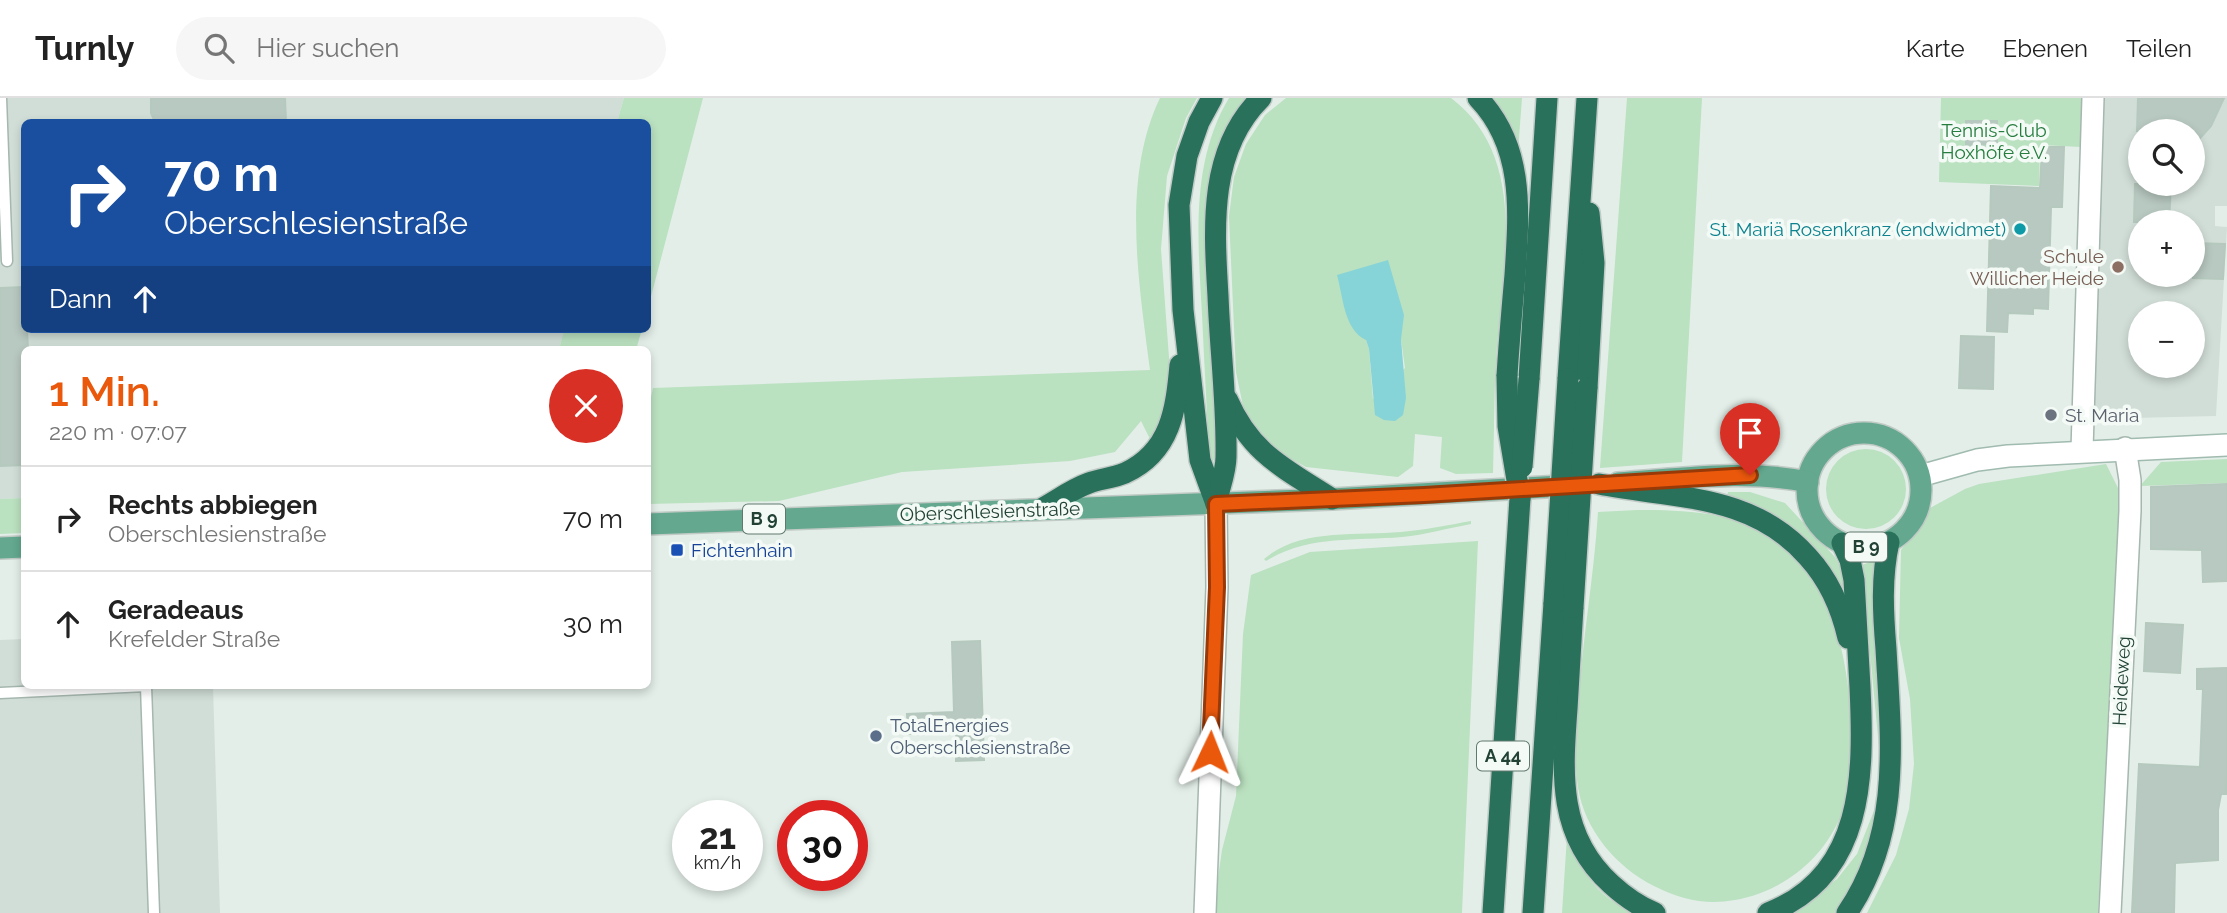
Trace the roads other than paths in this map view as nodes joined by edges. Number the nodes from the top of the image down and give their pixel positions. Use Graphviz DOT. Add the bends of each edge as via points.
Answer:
graph roads {
  1 [pos="1,98"];
  2 [pos="1212,98"];
  3 [pos="1261,98"];
  4 [pos="1478,98"];
  5 [pos="1547,98"];
  6 [pos="1587,98"];
  7 [pos="2093,98"];
  8 [pos="7,261"];
  9 [pos="1184,310"];
  10 [pos="1223,390"];
  11 [pos="2227,445"];
  12 [pos="2125,449"];
  13 [pos="2082,450"];
  14 [pos="1920,476"];
  15 [pos="1808,482"];
  16 [pos="1599,484"];
  17 [pos="1520,498"];
  18 [pos="1332,499"];
  19 [pos="1216,504"];
  20 [pos="1041,509"];
  21 [pos="651,524"];
  22 [pos="1889,542"];
  23 [pos="1842,543"];
  24 [pos="21,547"];
  25 [pos="0,548"];
  26 [pos="1564,605"];
  27 [pos="83,689"];
  28 [pos="146,689"];
  29 [pos="0,693"];
  30 [pos="1861,709"];
  31 [pos="154,913"];
  32 [pos="1205,913"];
  33 [pos="1493,913"];
  34 [pos="1533,913"];
  35 [pos="1655,913"];
  36 [pos="1768,913"];
  37 [pos="1847,913"];
  38 [pos="2110,913"];
  1 -- 8 [label="lane"];
  2 -- 9 [label="highway" via="1193,137 1183,174 1179,205"];
  3 -- 10 [label="highway" via="1235,134 1218,189 1216,260"];
  4 -- 17 [label="highway, bridge" via="1503,135 1517,179 1519,213 1507,376 1508,426"];
  5 -- 17 [label="highway, A 44, bridge"];
  6 -- 26 [label="highway, A 44, bridge" via="1578,383"];
  7 -- 13 [label="street"];
  9 -- 19 [label="highway" via="1200,460"];
  9 -- 20 [label="highway" via="1177,400 1160,445 1127,472 1088,483"];
  10 -- 18 [label="highway" via="1239,423 1261,452"];
  10 -- 19 [label="highway" via="1227,460"];
  11 -- 12 [label="street"];
  12 -- 13 [label="street"];
  12 -- 38 [label="street, Heideweg" via="2130,511"];
  13 -- 14 [label="street" via="1977,460"];
  14 -- 15 [label="main road" via="1900,446 1867,433 1833,442 1820,453"];
  14 -- 22 [label="main road, B 9" via="1921,493 1910,524"];
  15 -- 16 [label="main road, B 9" via="1750,475"];
  15 -- 23 [label="main road, B 9" via="1811,513 1826,533"];
  16 -- 18 [label="main road, B 9"];
  16 -- 30 [label="highway" via="1732,508 1763,519 1792,541 1821,573 1839,607"];
  17 -- 33 [label="highway, A 44"];
  18 -- 19 [label="main road, Oberschlesienstraße / B 9"];
  19 -- 20 [label="main road, Oberschlesienstraße / B 9"];
  19 -- 32 [label="street"];
  20 -- 21 [label="main road, Oberschlesienstraße / B 9"];
  22 -- 23 [label="main road, B 9" via="1864,547"];
  22 -- 37 [label="highway" via="1883,602 1890,792 1875,860"];
  23 -- 30 [label="highway" via="1854,580"];
  24 -- 25 [label="main road"];
  26 -- 34 [label="highway, A 44"];
  26 -- 35 [label="highway" via="1565,789 1571,823 1598,871 1626,897"];
  27 -- 29 [label="lane"];
  28 -- 31 [label="lane"];
  30 -- 36 [label="highway" via="1859,794 1843,844 1810,887"];
}
